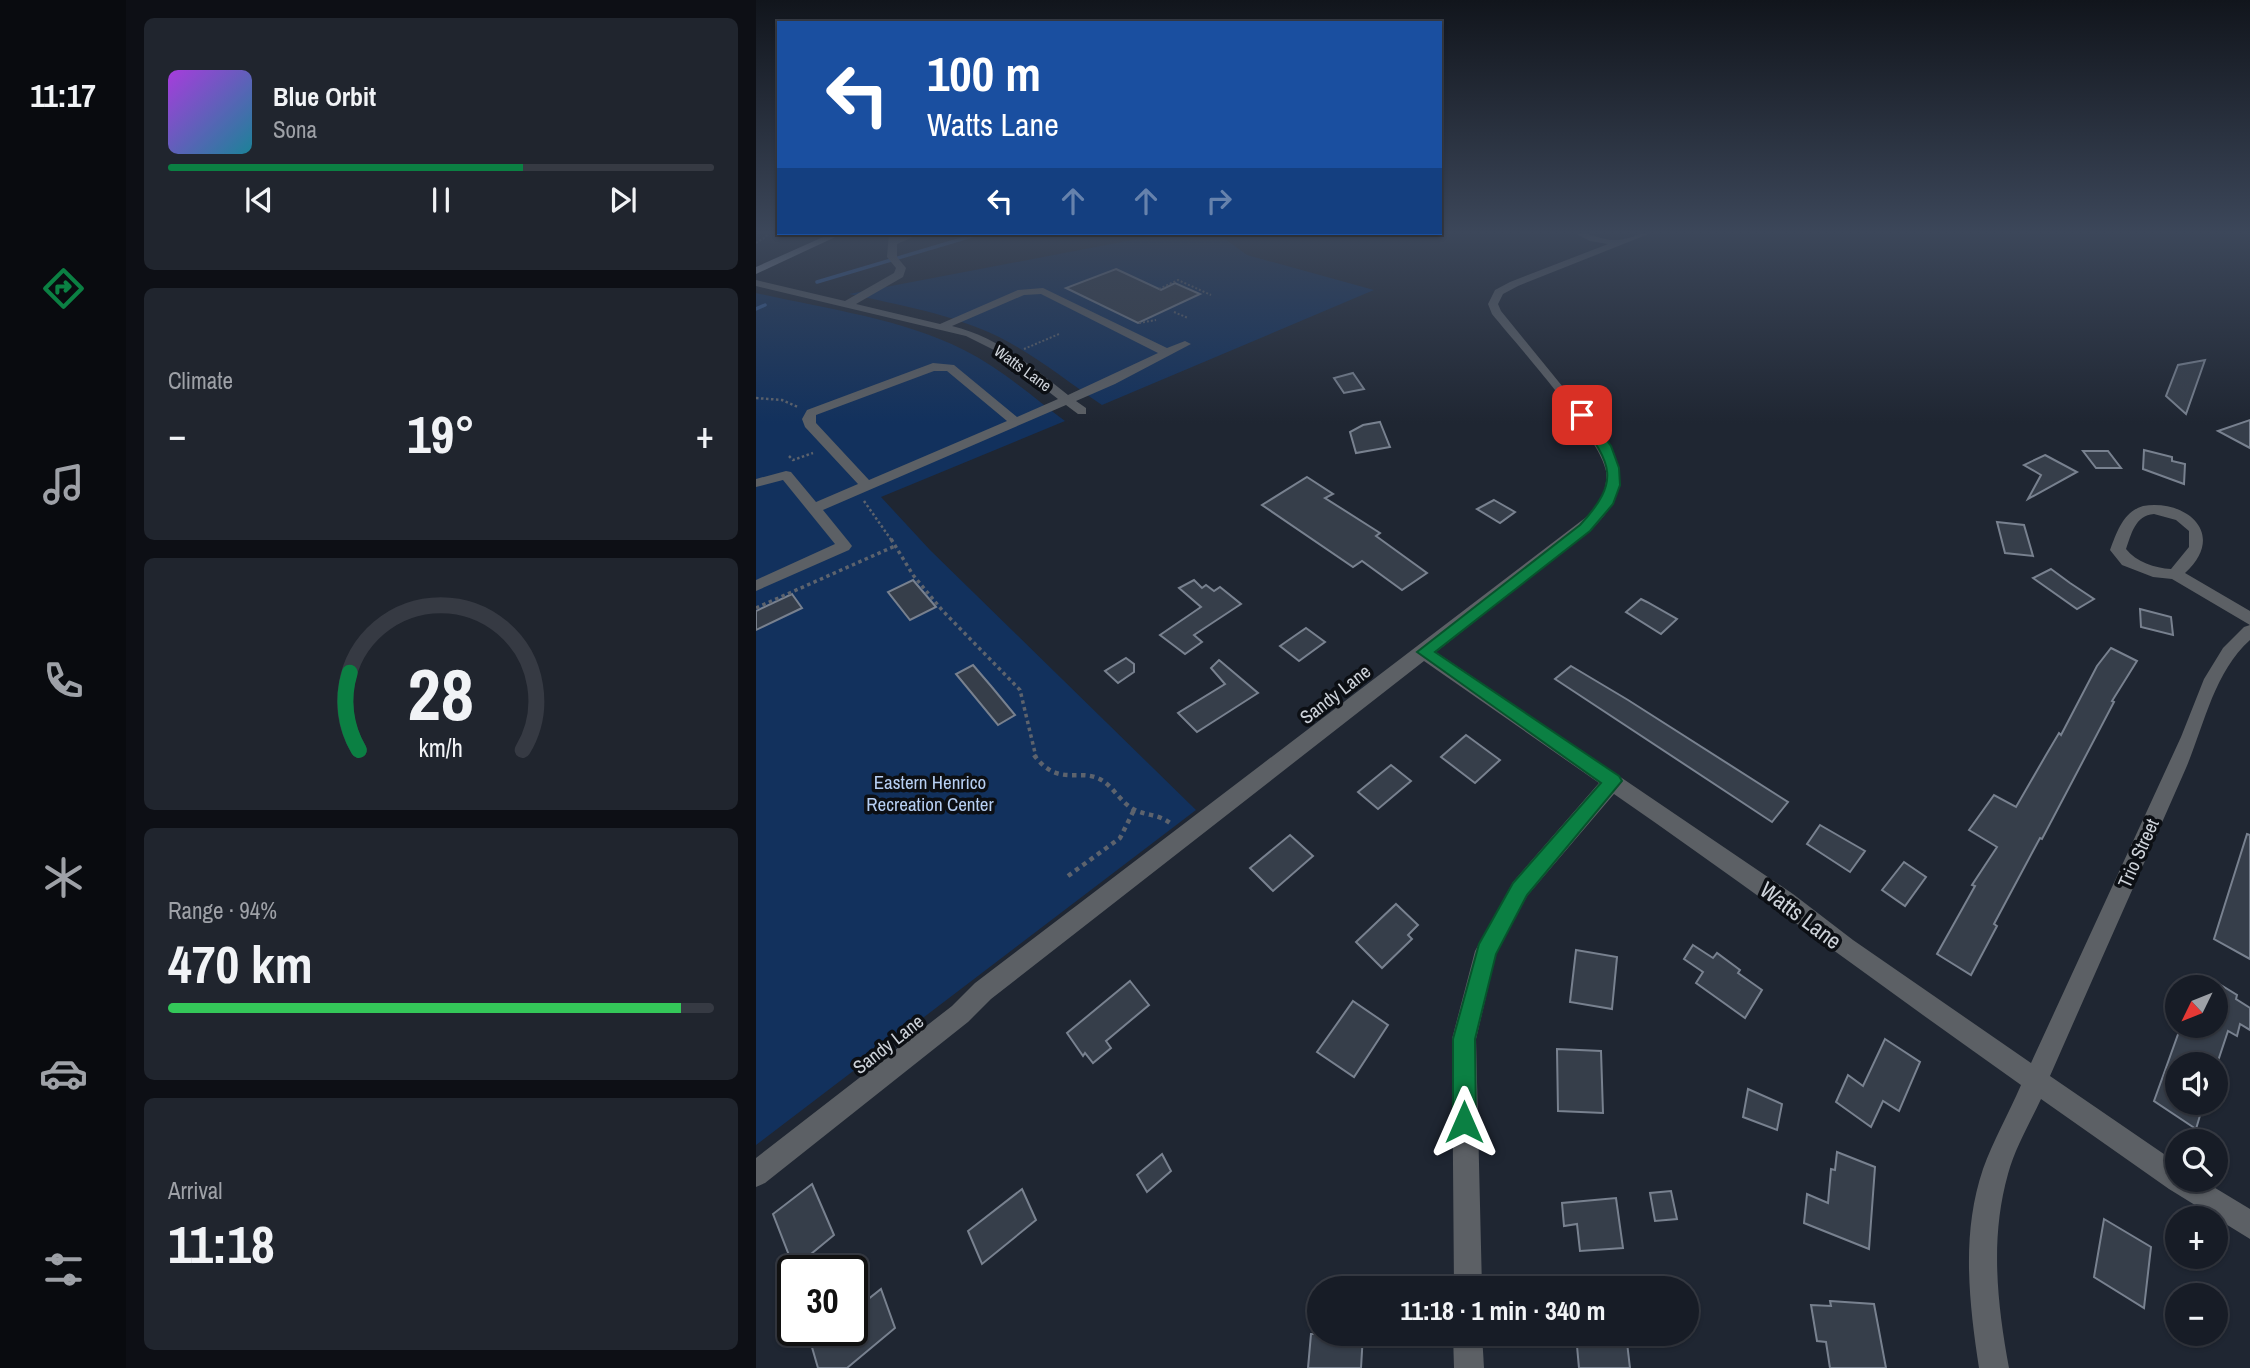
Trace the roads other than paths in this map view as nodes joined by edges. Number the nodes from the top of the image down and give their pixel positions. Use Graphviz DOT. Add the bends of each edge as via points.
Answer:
graph roads {
  1 [pos="808,295"];
  2 [pos="865,295"];
  3 [pos="1015,295"];
  4 [pos="1050,295"];
  5 [pos="1498,295"];
  6 [pos="848,304"];
  7 [pos="944,326"];
  8 [pos="1185,344"];
  9 [pos="1168,353"];
  10 [pos="1067,400"];
  11 [pos="1082,411"];
  12 [pos="1016,422"];
  13 [pos="756,483"];
  14 [pos="862,490"];
  15 [pos="813,509"];
  16 [pos="2175,574"];
  17 [pos="756,586"];
  18 [pos="2250,619"];
  19 [pos="2250,631"];
  20 [pos="1424,652"];
  21 [pos="1613,781"];
  22 [pos="2035,1082"];
  23 [pos="2165,1170"];
  24 [pos="756,1174"];
  25 [pos="2198,1192"];
  26 [pos="2250,1225"];
  27 [pos="1468,1276"];
  28 [pos="1468,1346"];
  29 [pos="1469,1368"];
  30 [pos="1994,1368"];
  1 -- 6 [label="street, Watts Lane"];
  2 -- 6 [label="street"];
  3 -- 7 [label="street"];
  4 -- 9 [label="street"];
  5 -- 20 [label="street, Sandy Lane" via="1493,304 1496,312 1605,446 1613,468 1611,495 1585,528"];
  6 -- 7 [label="street, Watts Lane"];
  7 -- 10 [label="street, Watts Lane" via="1000,349"];
  8 -- 9 [label="street"];
  9 -- 10 [label="street"];
  10 -- 11 [label="street, Watts Lane"];
  10 -- 12 [label="street"];
  12 -- 14 [label="street"];
  12 -- 14 [label="street" via="942,366 811,413 810,424"];
  13 -- 15 [label="street" via="786,475"];
  14 -- 15 [label="street"];
  15 -- 17 [label="street" via="844,546"];
  16 -- 16 [label="street" via="2141,567 2118,550 2126,526 2141,511 2174,514 2197,528 2197,549"];
  16 -- 18 [label="street"];
  19 -- 22 [label="street, Trio Street" via="2226,657 2208,690"];
  20 -- 21 [label="street, Watts Lane"];
  20 -- 24 [label="street, Sandy Lane" via="983,991"];
  21 -- 22 [label="street, Watts Lane"];
  21 -- 27 [label="street" via="1520,889 1486,951 1464,1039"];
  22 -- 23 [label="street, Watts Lane"];
  22 -- 30 [label="street, Trio Street" via="1996,1170 1985,1209 1980,1253 1982,1300"];
  25 -- 26 [label="street, Watts Lane"];
  28 -- 29 [label="street"];
}
